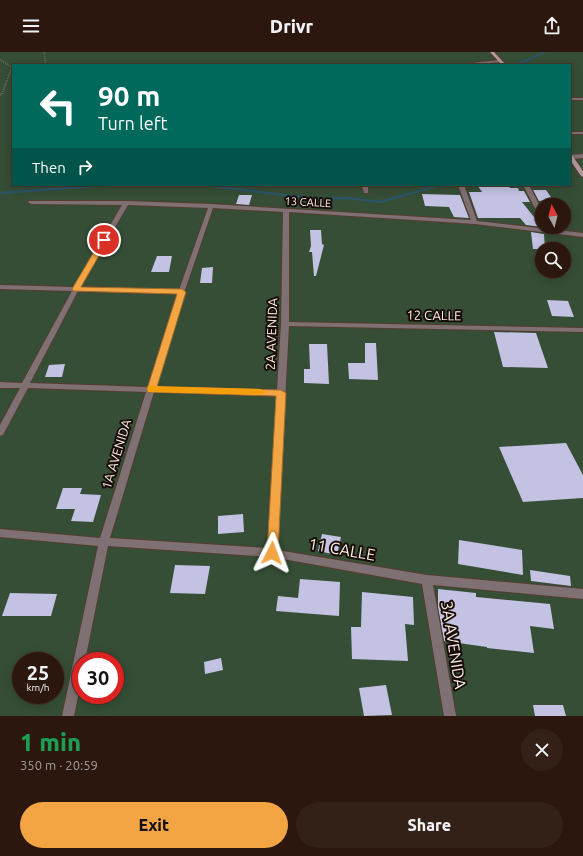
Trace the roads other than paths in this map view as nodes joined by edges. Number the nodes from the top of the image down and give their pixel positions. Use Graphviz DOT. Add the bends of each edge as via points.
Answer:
graph roads {
  1 [pos="492,52"];
  2 [pos="500,61"];
  3 [pos="466,64"];
  4 [pos="503,64"];
  5 [pos="571,99"];
  6 [pos="583,99"];
  7 [pos="571,133"];
  8 [pos="583,133"];
  9 [pos="571,156"];
  10 [pos="583,156"];
  11 [pos="571,157"];
  12 [pos="583,175"];
  13 [pos="365,186"];
  14 [pos="461,186"];
  15 [pos="527,186"];
  16 [pos="366,192"];
  17 [pos="31,202"];
  18 [pos="535,202"];
  19 [pos="126,203"];
  20 [pos="212,206"];
  21 [pos="286,211"];
  22 [pos="475,222"];
  23 [pos="535,228"];
  24 [pos="571,233"];
  25 [pos="583,235"];
  26 [pos="0,287"];
  27 [pos="76,289"];
  28 [pos="182,292"];
  29 [pos="285,324"];
  30 [pos="583,330"];
  31 [pos="0,385"];
  32 [pos="24,386"];
  33 [pos="151,389"];
  34 [pos="281,393"];
  35 [pos="0,433"];
  36 [pos="0,533"];
  37 [pos="104,542"];
  38 [pos="272,553"];
  39 [pos="427,580"];
  40 [pos="583,594"];
  41 [pos="68,716"];
  42 [pos="450,716"];
  1 -- 2 [label="street"];
  2 -- 3 [label="lane"];
  2 -- 4 [label="street"];
  5 -- 6 [label="street"];
  7 -- 8 [label="street"];
  9 -- 10 [label="street"];
  11 -- 12 [label="street"];
  13 -- 16 [label="street"];
  14 -- 22 [label="street"];
  15 -- 18 [label="street"];
  17 -- 19 [label="street, 13 CALLE"];
  19 -- 20 [label="street, 13 CALLE"];
  19 -- 27 [label="street"];
  20 -- 21 [label="street, 13 CALLE"];
  20 -- 28 [label="street, 1A AVENIDA"];
  21 -- 22 [label="street, 13 CALLE"];
  21 -- 29 [label="street, 2A AVENIDA"];
  22 -- 23 [label="street, 13 CALLE"];
  24 -- 25 [label="street, 13 CALLE"];
  26 -- 27 [label="street"];
  27 -- 28 [label="street"];
  27 -- 32 [label="street"];
  28 -- 33 [label="street, 1A AVENIDA"];
  29 -- 30 [label="street, 12 CALLE"];
  29 -- 34 [label="street, 2A AVENIDA"];
  31 -- 32 [label="street"];
  32 -- 33 [label="street"];
  32 -- 35 [label="street"];
  33 -- 34 [label="street"];
  33 -- 37 [label="street, 1A AVENIDA"];
  34 -- 38 [label="street, 2A AVENIDA"];
  36 -- 37 [label="street, 11 CALLE"];
  37 -- 38 [label="street, 11 CALLE"];
  37 -- 41 [label="street, 1A AVENIDA"];
  38 -- 39 [label="street, 11 CALLE"];
  39 -- 40 [label="street, 11 CALLE"];
  39 -- 42 [label="street, 3A AVENIDA"];
}
